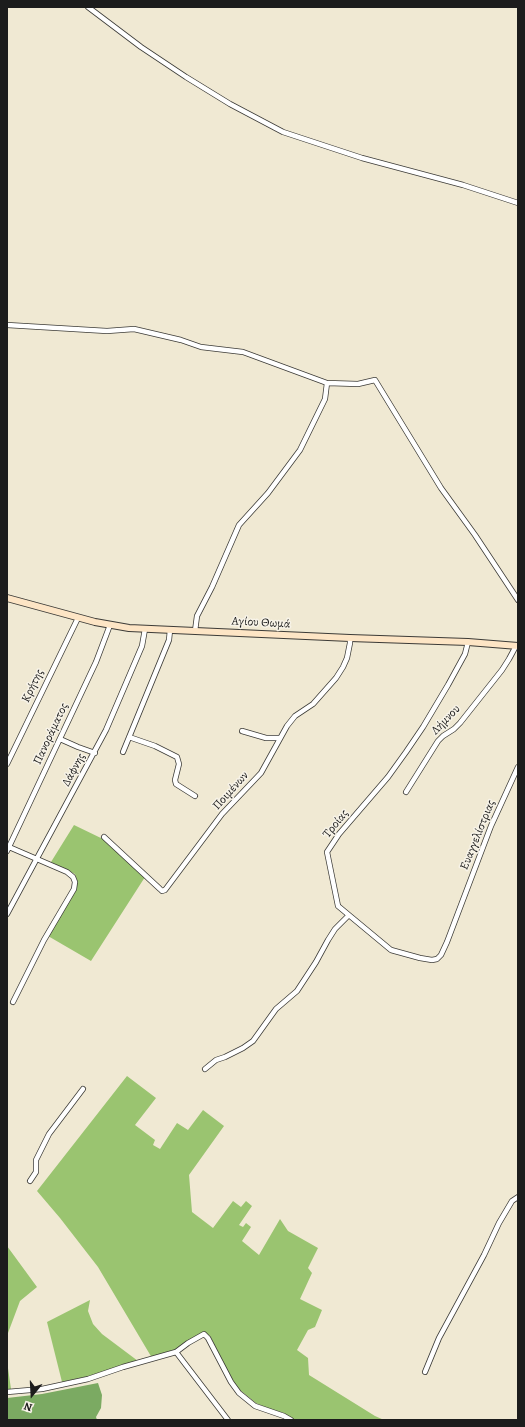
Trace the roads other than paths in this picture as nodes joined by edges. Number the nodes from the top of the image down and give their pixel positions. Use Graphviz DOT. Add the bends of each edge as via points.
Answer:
graph roads {
  1 [pos="88,7"];
  2 [pos="518,203"];
  3 [pos="7,325"];
  4 [pos="327,383"];
  5 [pos="7,598"];
  6 [pos="518,600"];
  7 [pos="78,618"];
  8 [pos="110,625"];
  9 [pos="145,629"];
  10 [pos="170,630"];
  11 [pos="195,631"];
  12 [pos="350,638"];
  13 [pos="468,642"];
  14 [pos="517,646"];
  15 [pos="242,731"];
  16 [pos="129,737"];
  17 [pos="280,738"];
  18 [pos="60,739"];
  19 [pos="123,752"];
  20 [pos="95,753"];
  21 [pos="7,764"];
  22 [pos="518,767"];
  23 [pos="406,792"];
  24 [pos="195,796"];
  25 [pos="104,838"];
  26 [pos="8,849"];
  27 [pos="36,859"];
  28 [pos="459,911"];
  29 [pos="7,914"];
  30 [pos="348,916"];
  31 [pos="13,1002"];
  32 [pos="205,1070"];
  33 [pos="83,1089"];
  34 [pos="30,1181"];
  35 [pos="518,1197"];
  36 [pos="176,1352"];
  37 [pos="425,1372"];
  38 [pos="7,1392"];
  39 [pos="228,1420"];
  40 [pos="290,1420"];
  1 -- 2 [label="street" via="186,77 283,132 362,158"];
  3 -- 4 [label="street" via="108,331 134,330 201,347 243,352"];
  4 -- 6 [label="street" via="358,384 376,380 442,488"];
  4 -- 11 [label="street" via="325,399 300,450 268,493 239,525 197,616"];
  5 -- 7 [label="main road, Αγίου Θωμά"];
  7 -- 8 [label="main road, Αγίου Θωμά"];
  7 -- 21 [label="street, Κρήτης"];
  8 -- 9 [label="main road, Αγίου Θωμά"];
  8 -- 18 [label="street, Πανοράματος" via="96,662"];
  9 -- 10 [label="main road, Αγίου Θωμά"];
  9 -- 20 [label="street, Δάφνης" via="142,646"];
  10 -- 11 [label="main road, Αγίου Θωμά"];
  10 -- 16 [label="street" via="169,640"];
  11 -- 12 [label="main road, Αγίου Θωμά"];
  12 -- 13 [label="main road, Αγίου Θωμά"];
  12 -- 17 [label="street, Ποιμένων" via="347,658 336,678 313,704 295,716"];
  13 -- 14 [label="main road, Αγίου Θωμά"];
  13 -- 30 [label="street, Τροίας" via="465,654 423,727 388,777 339,834 327,852 338,906"];
  14 -- 23 [label="street, Λήμνου" via="502,670 460,722 438,741"];
  15 -- 17 [label="street" via="266,738"];
  16 -- 19 [label="street"];
  16 -- 24 [label="street" via="177,757 179,764 176,784"];
  17 -- 25 [label="street, Ποιμένων" via="261,773 222,814 165,890 162,891"];
  18 -- 20 [label="street"];
  18 -- 26 [label="street, Πανοράματος"];
  20 -- 27 [label="street, Δάφνης"];
  22 -- 28 [label="street, Ευαγγελίστριας"];
  26 -- 27 [label="street"];
  27 -- 29 [label="street, Δάφνης"];
  27 -- 31 [label="street" via="67,872 73,877 74,889 44,940"];
  28 -- 30 [label="street, Τροίας" via="441,955 432,960 391,950"];
  30 -- 32 [label="street" via="335,929 297,991 276,1010 253,1041 216,1060"];
  33 -- 34 [label="street" via="50,1134 36,1160 36,1172"];
  35 -- 37 [label="street" via="512,1201 499,1222 439,1338"];
  36 -- 38 [label="street" via="76,1382 42,1389"];
  36 -- 39 [label="street"];
  36 -- 40 [label="street" via="204,1334 239,1393 255,1406"];
}
